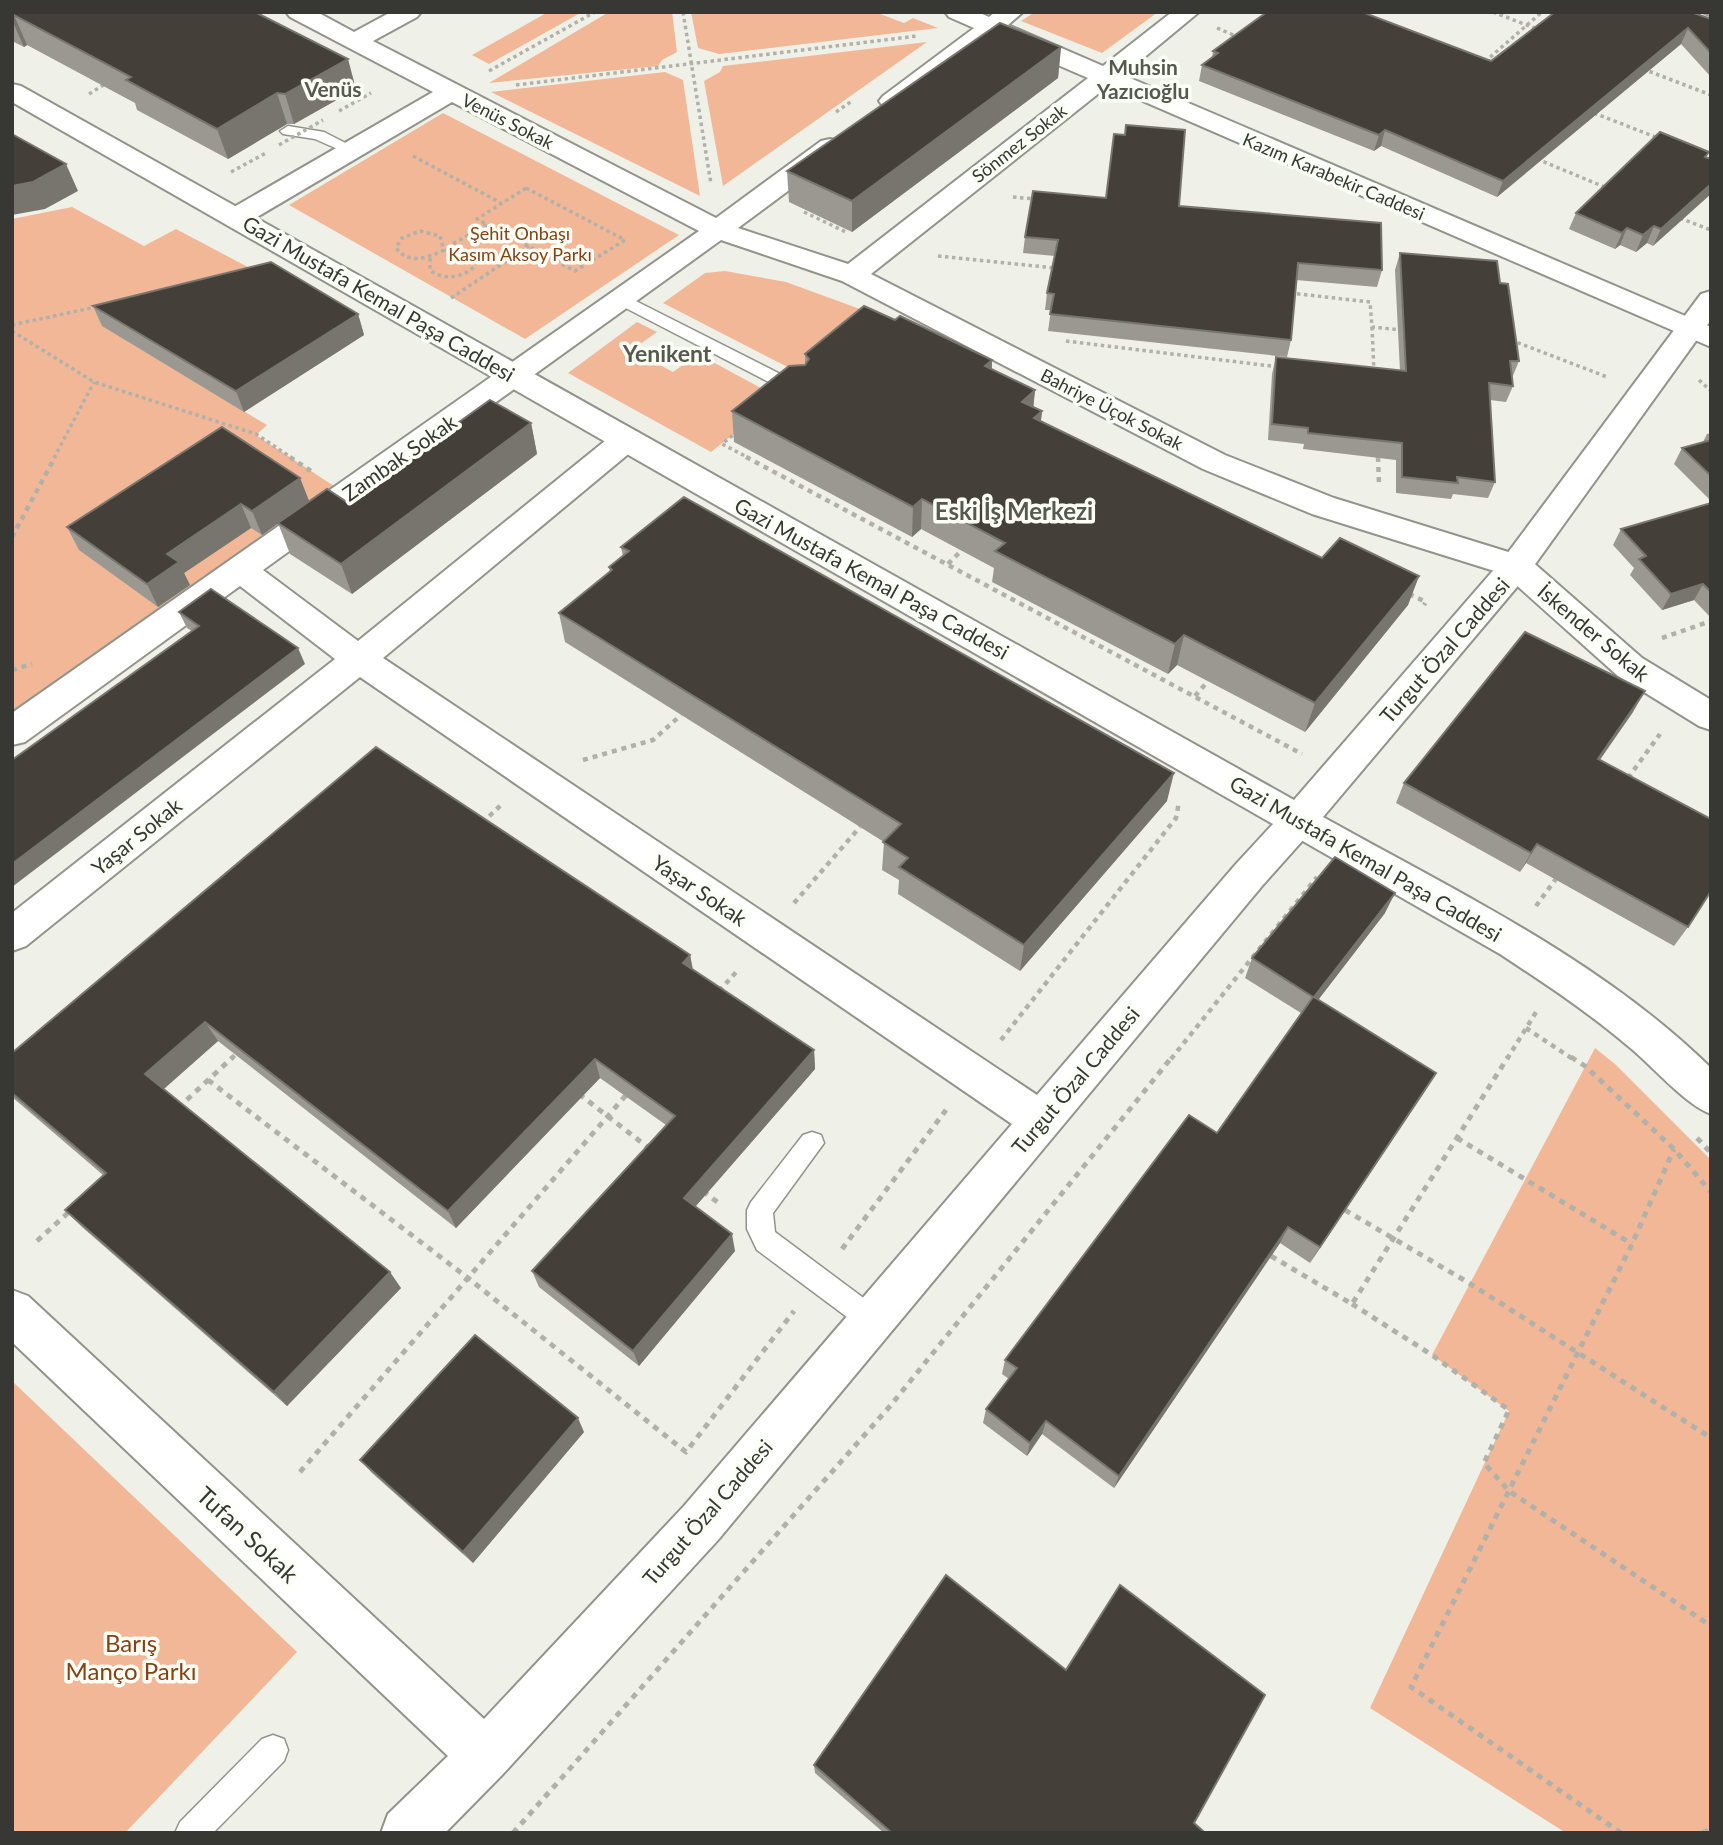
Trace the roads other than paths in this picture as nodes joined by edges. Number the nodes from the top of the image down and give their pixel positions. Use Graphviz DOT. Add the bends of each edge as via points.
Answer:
graph roads {
  1 [pos="298,12"];
  2 [pos="409,12"];
  3 [pos="957,12"];
  4 [pos="1185,14"];
  5 [pos="1001,19"];
  6 [pos="355,41"];
  7 [pos="1104,76"];
  8 [pos="12,91"];
  9 [pos="452,92"];
  10 [pos="876,112"];
  11 [pos="855,128"];
  12 [pos="288,131"];
  13 [pos="351,150"];
  14 [pos="237,217"];
  15 [pos="718,230"];
  16 [pos="852,275"];
  17 [pos="622,299"];
  18 [pos="1711,300"];
  19 [pos="1700,333"];
  20 [pos="515,375"];
  21 [pos="799,390"];
  22 [pos="627,439"];
  23 [pos="1516,566"];
  24 [pos="241,570"];
  25 [pos="359,659"];
  26 [pos="1698,710"];
  27 [pos="12,732"];
  28 [pos="1299,820"];
  29 [pos="12,935"];
  30 [pos="1711,1096"];
  31 [pos="1041,1121"];
  32 [pos="812,1143"];
  33 [pos="12,1311"];
  34 [pos="872,1320"];
  35 [pos="273,1750"];
  36 [pos="485,1756"];
  37 [pos="191,1833"];
  38 [pos="407,1833"];
  1 -- 6 [label="street, Venüs Sokak"];
  2 -- 6 [label="street"];
  3 -- 5 [label="street, Kazım Karabekir Caddesi"];
  4 -- 7 [label="street, Sönmez Sokak"];
  5 -- 7 [label="street, Kazım Karabekir Caddesi"];
  5 -- 10 [label="street"];
  6 -- 9 [label="street, Venüs Sokak"];
  7 -- 16 [label="street, Sönmez Sokak"];
  7 -- 19 [label="street, Kazım Karabekir Caddesi"];
  8 -- 14 [label="street, Gazi Mustafa Kemal Paşa Caddesi"];
  9 -- 13 [label="street"];
  9 -- 15 [label="street, Venüs Sokak"];
  11 -- 15 [label="street, Zambak Sokak"];
  12 -- 13 [label="lane" via="318,135"];
  13 -- 14 [label="street"];
  14 -- 20 [label="street, Gazi Mustafa Kemal Paşa Caddesi"];
  15 -- 16 [label="street, Bahriye Üçok Sokak"];
  15 -- 17 [label="street, Zambak Sokak"];
  16 -- 23 [label="street, Bahriye Üçok Sokak" via="1214,462 1281,491"];
  17 -- 20 [label="street, Zambak Sokak"];
  17 -- 21 [label="lane"];
  18 -- 19 [label="street, Turgut Özal Caddesi"];
  19 -- 23 [label="street, Turgut Özal Caddesi" via="1643,391"];
  20 -- 22 [label="street, Gazi Mustafa Kemal Paşa Caddesi"];
  20 -- 24 [label="street, Zambak Sokak"];
  22 -- 25 [label="street, Yaşar Sokak"];
  22 -- 28 [label="street, Gazi Mustafa Kemal Paşa Caddesi"];
  23 -- 26 [label="street, İskender Sokak" via="1630,667"];
  23 -- 28 [label="street, Turgut Özal Caddesi"];
  24 -- 25 [label="street, Yaşar Sokak"];
  24 -- 27 [label="street, Zambak Sokak"];
  25 -- 29 [label="street, Yaşar Sokak"];
  25 -- 31 [label="street, Yaşar Sokak"];
  28 -- 30 [label="street, Gazi Mustafa Kemal Paşa Caddesi" via="1574,982 1643,1033"];
  28 -- 31 [label="street, Turgut Özal Caddesi"];
  31 -- 34 [label="street, Turgut Özal Caddesi"];
  32 -- 34 [label="lane" via="760,1210 760,1228 765,1241"];
  33 -- 36 [label="street, Tufan Sokak"];
  34 -- 36 [label="street, Turgut Özal Caddesi" via="701,1522"];
  35 -- 37 [label="lane"];
  36 -- 38 [label="street, Turgut Özal Caddesi"];
}
